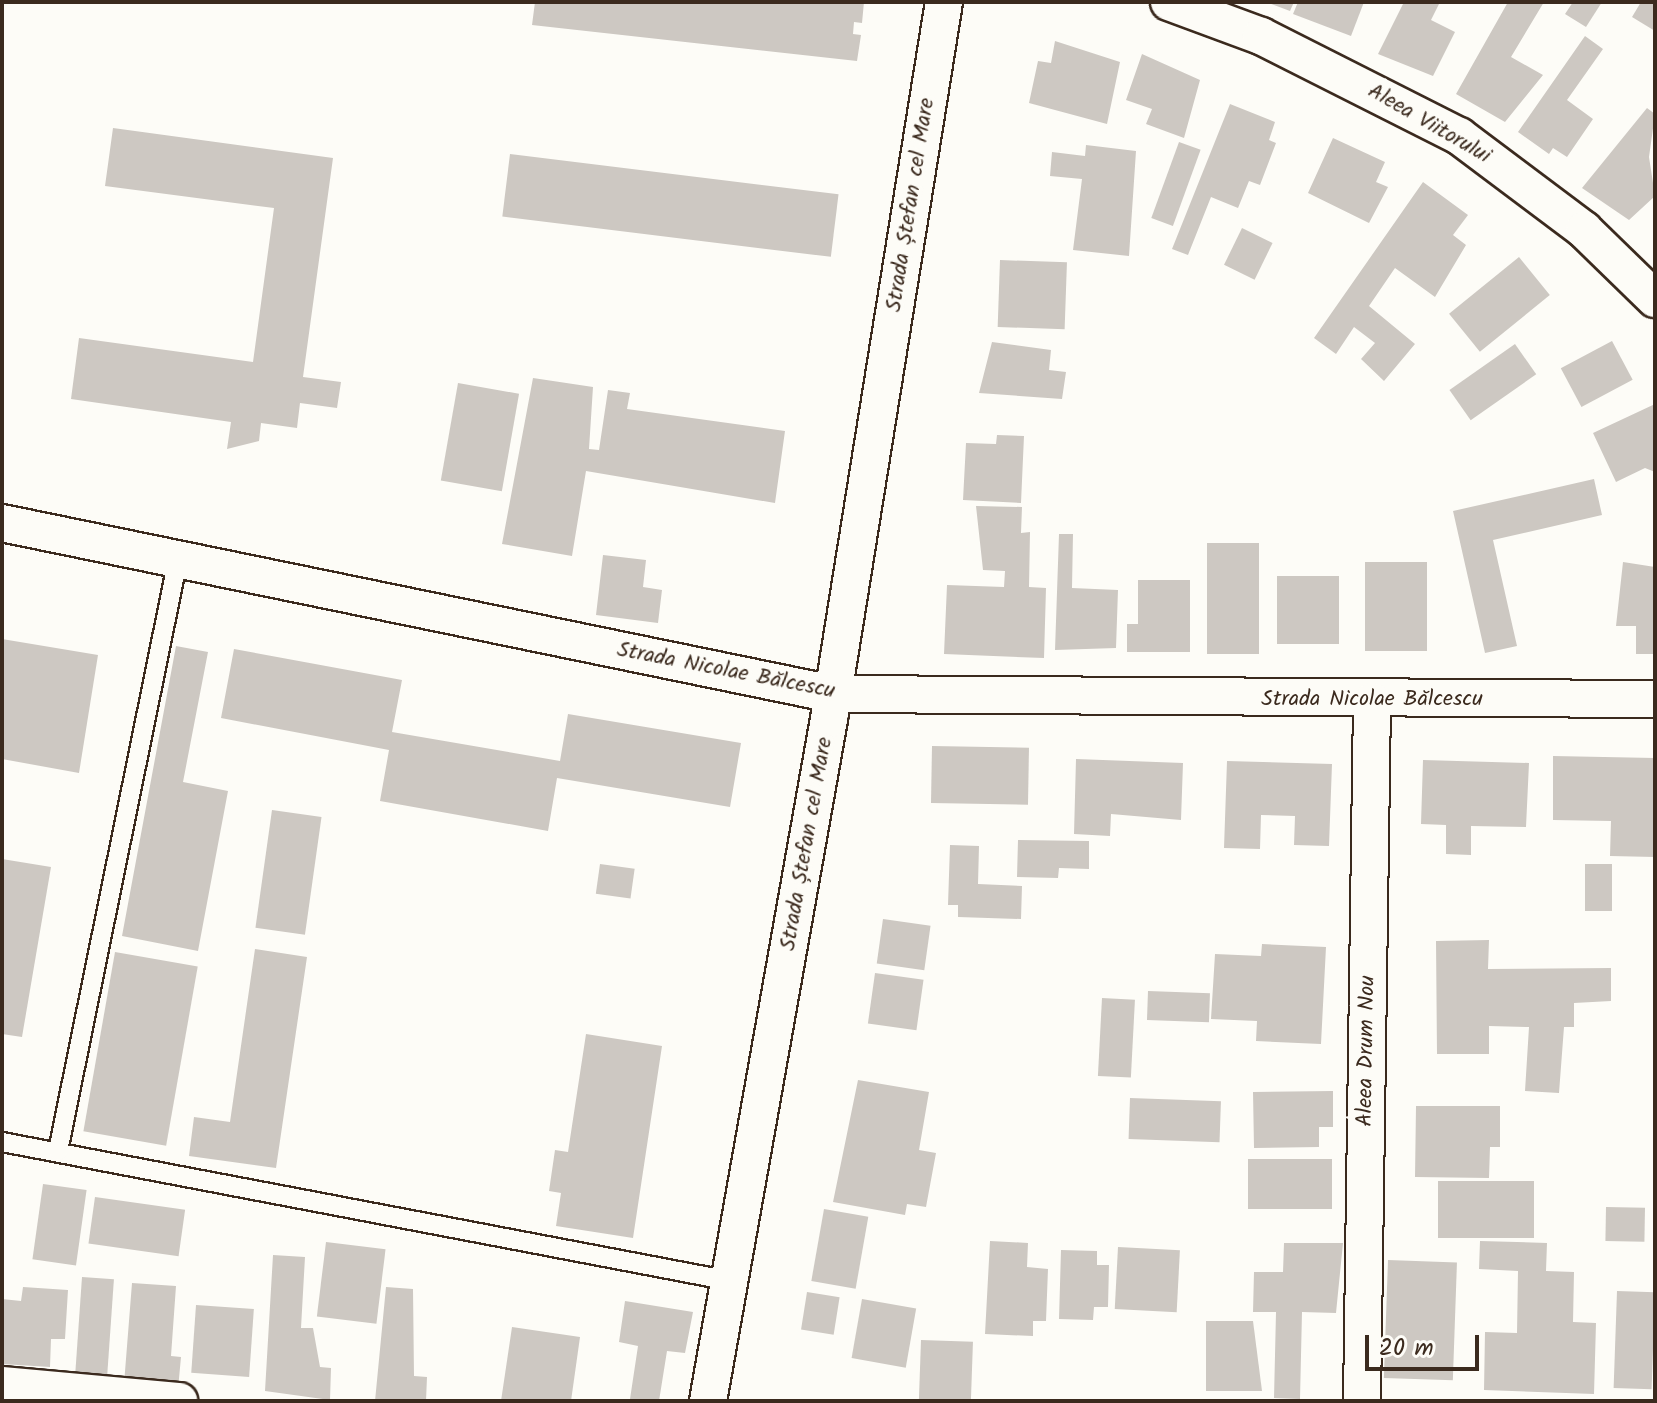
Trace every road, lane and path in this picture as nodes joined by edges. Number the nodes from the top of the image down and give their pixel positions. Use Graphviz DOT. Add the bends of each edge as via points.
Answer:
graph roads {
  1 [pos="944,2"];
  2 [pos="1169,2"];
  3 [pos="1655,299"];
  4 [pos="2,523"];
  5 [pos="178,559"];
  6 [pos="833,694"];
  7 [pos="1655,699"];
  8 [pos="1372,701"];
  9 [pos="2,1142"];
  10 [pos="58,1151"];
  11 [pos="731,1281"];
  12 [pos="2,1385"];
  13 [pos="179,1401"];
  14 [pos="708,1401"];
  15 [pos="1362,1401"];
  1 -- 6 [label="street, Strada Ștefan cel Mare"];
  2 -- 3 [label="street, Aleea Viitorului" via="1261,36 1459,136 1584,230"];
  4 -- 5 [label="street, Strada Nicolae Bălcescu"];
  5 -- 6 [label="street, Strada Nicolae Bălcescu"];
  5 -- 10 [label="lane"];
  6 -- 8 [label="street, Strada Nicolae Bălcescu"];
  6 -- 11 [label="street, Strada Ștefan cel Mare"];
  7 -- 8 [label="street, Strada Nicolae Bălcescu"];
  8 -- 15 [label="street, Aleea Drum Nou"];
  9 -- 10 [label="lane"];
  10 -- 11 [label="lane"];
  11 -- 14 [label="street, Strada Ștefan cel Mare"];
  12 -- 13 [label="street"];
}
